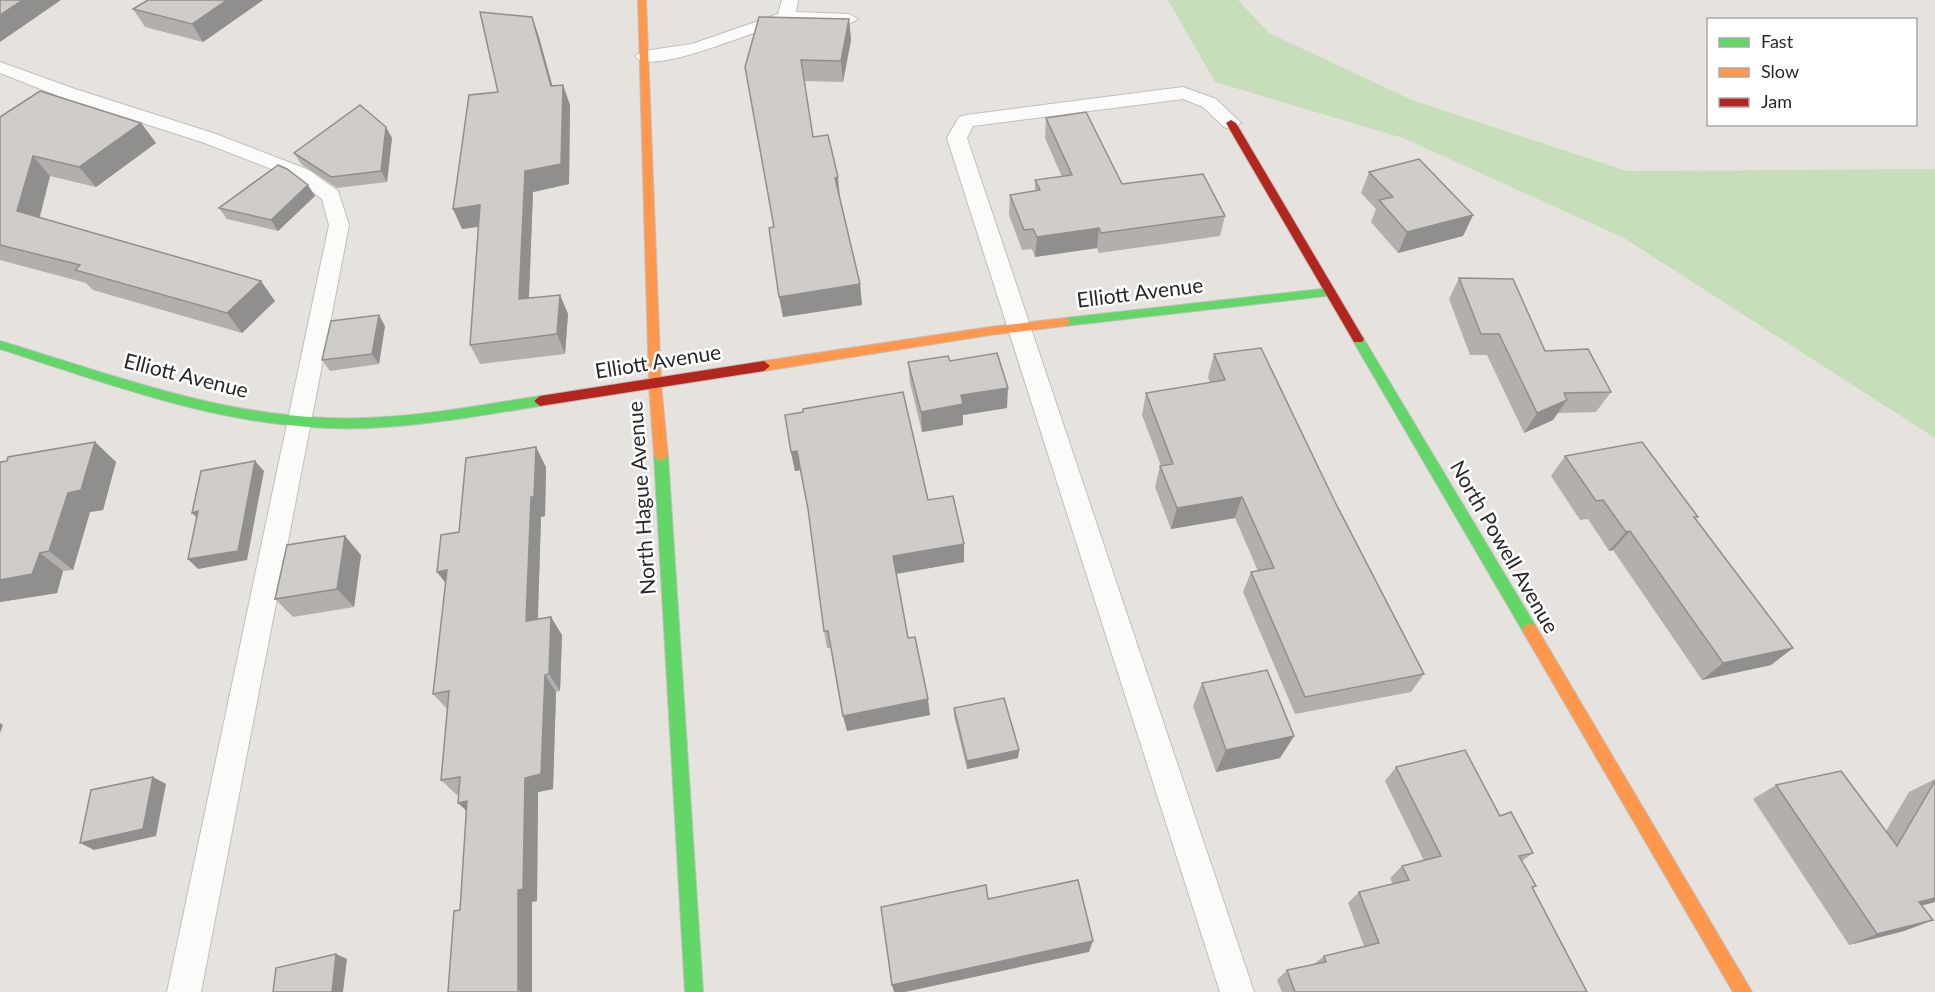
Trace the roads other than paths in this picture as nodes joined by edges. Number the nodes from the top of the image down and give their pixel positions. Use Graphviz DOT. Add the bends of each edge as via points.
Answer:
graph roads {
  1 [pos="642,0"];
  2 [pos="788,8"];
  3 [pos="849,19"];
  4 [pos="644,56"];
  5 [pos="0,67"];
  6 [pos="1231,123"];
  7 [pos="1330,292"];
  8 [pos="1019,328"];
  9 [pos="0,345"];
  10 [pos="655,384"];
  11 [pos="298,421"];
  12 [pos="184,992"];
  13 [pos="694,992"];
  14 [pos="1237,992"];
  15 [pos="1743,992"];
  1 -- 4 [label="street, North Hague Avenue"];
  2 -- 3 [label="lane"];
  2 -- 4 [label="lane" via="695,50"];
  4 -- 10 [label="street, North Hague Avenue"];
  5 -- 11 [label="lane" via="254,154 302,174 331,196 339,225"];
  6 -- 7 [label="street, North Powell Avenue"];
  6 -- 8 [label="lane" via="1218,107 1183,93 966,121 957,138"];
  7 -- 8 [label="street, Elliott Avenue"];
  7 -- 15 [label="street, North Powell Avenue"];
  8 -- 10 [label="street, Elliott Avenue"];
  8 -- 14 [label="lane"];
  9 -- 11 [label="street, Elliott Avenue" via="242,413"];
  10 -- 11 [label="street, Elliott Avenue" via="417,420 355,424"];
  10 -- 13 [label="street, North Hague Avenue" via="666,507"];
  11 -- 12 [label="lane"];
}
